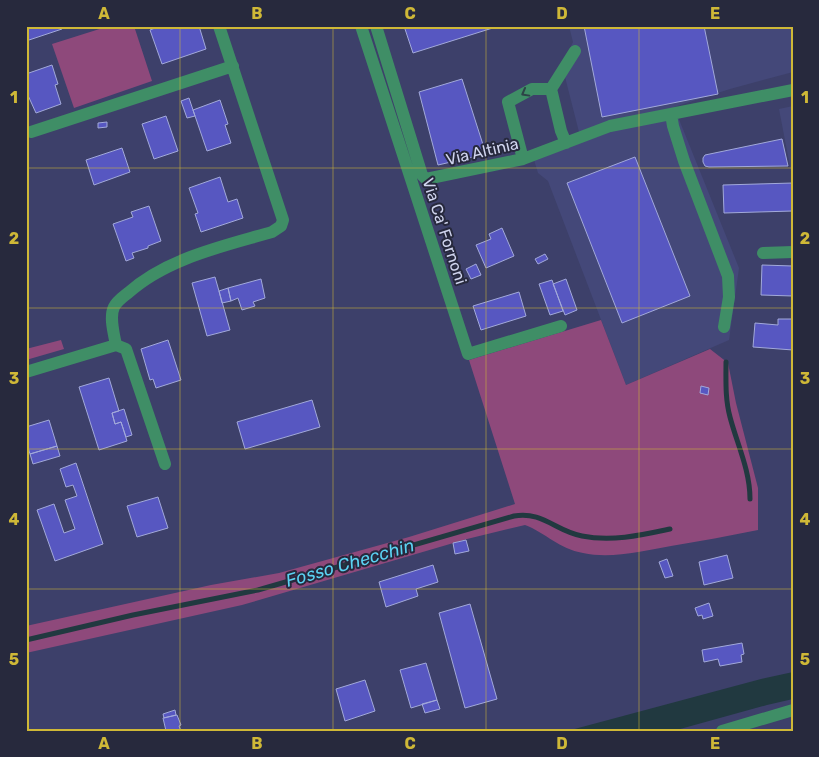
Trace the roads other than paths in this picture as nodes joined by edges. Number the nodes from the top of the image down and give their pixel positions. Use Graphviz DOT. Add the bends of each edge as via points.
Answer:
graph roads {
  1 [pos="219,26"];
  2 [pos="361,26"];
  3 [pos="376,26"];
  4 [pos="575,51"];
  5 [pos="233,66"];
  6 [pos="552,89"];
  7 [pos="793,90"];
  8 [pos="671,114"];
  9 [pos="31,132"];
  10 [pos="566,143"];
  11 [pos="523,159"];
  12 [pos="793,252"];
  13 [pos="763,253"];
  14 [pos="561,326"];
  15 [pos="724,328"];
  16 [pos="116,345"];
  17 [pos="26,372"];
  18 [pos="165,464"];
  19 [pos="793,710"];
  20 [pos="722,731"];
  1 -- 5 [label="street"];
  2 -- 14 [label="street, Via Ca' Fornoni" via="468,354"];
  3 -- 11 [label="street, Via Altinia" via="426,180"];
  4 -- 6 [label="street"];
  5 -- 9 [label="street"];
  5 -- 16 [label="street" via="283,220 281,226 272,232 185,259 132,289 114,308 112,318"];
  6 -- 10 [label="street"];
  6 -- 11 [label="street, one-way" via="532,89 508,102"];
  7 -- 8 [label="street, Via Altinia"];
  8 -- 10 [label="street, Via Altinia" via="610,126"];
  8 -- 15 [label="street" via="684,161 728,276 729,297"];
  10 -- 11 [label="street, Via Altinia"];
  12 -- 13 [label="street"];
  16 -- 17 [label="street"];
  16 -- 18 [label="street" via="126,350"];
  19 -- 20 [label="street"];
}
